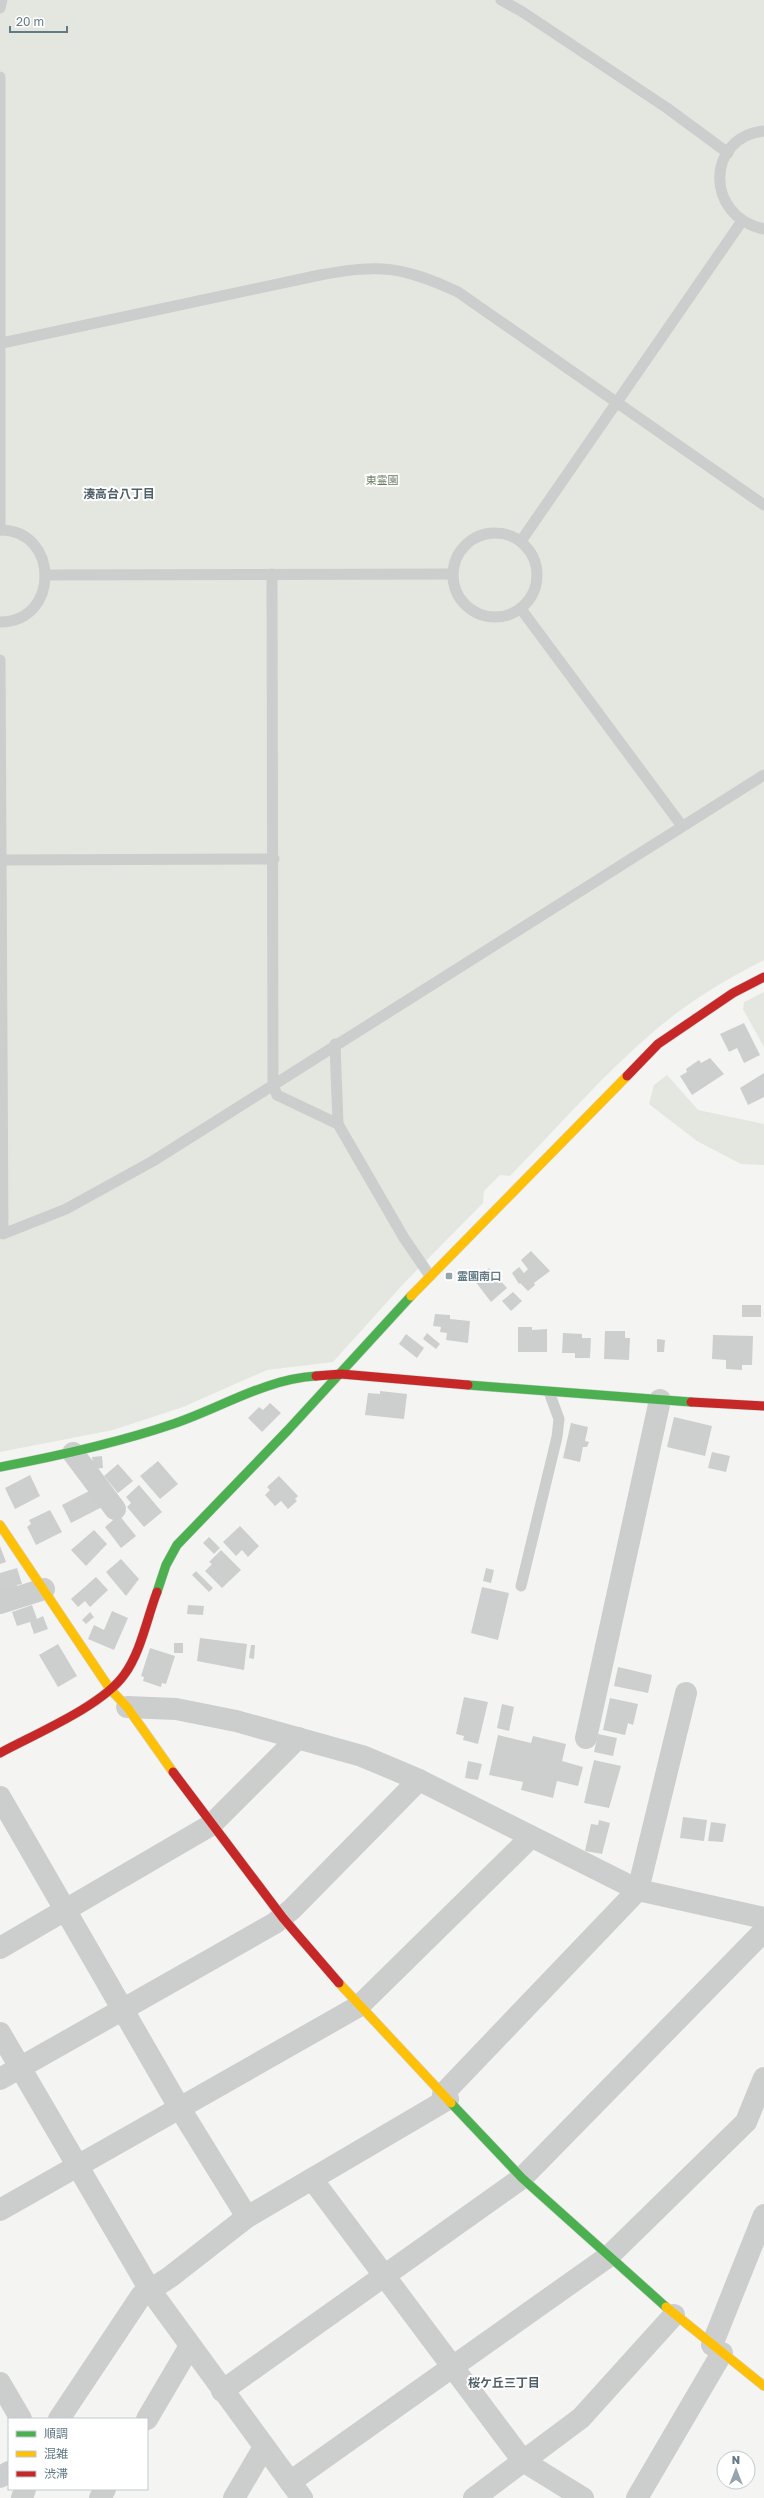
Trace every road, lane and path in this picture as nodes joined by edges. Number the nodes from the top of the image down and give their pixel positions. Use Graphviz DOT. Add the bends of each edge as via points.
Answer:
graph roads {
  1 [pos="2,0"];
  2 [pos="501,0"];
  3 [pos="0,8"];
  4 [pos="0,77"];
  5 [pos="764,131"];
  6 [pos="728,153"];
  7 [pos="742,221"];
  8 [pos="764,229"];
  9 [pos="2,343"];
  10 [pos="616,403"];
  11 [pos="764,505"];
  12 [pos="0,530"];
  13 [pos="521,541"];
  14 [pos="272,574"];
  15 [pos="452,574"];
  16 [pos="46,575"];
  17 [pos="521,608"];
  18 [pos="0,622"];
  19 [pos="0,660"];
  20 [pos="764,775"];
  21 [pos="682,826"];
  22 [pos="274,859"];
  23 [pos="1,860"];
  24 [pos="764,977"];
  25 [pos="335,1044"];
  26 [pos="273,1085"];
  27 [pos="338,1124"];
  28 [pos="430,1276"];
  29 [pos="341,1374"];
  30 [pos="549,1392"];
  31 [pos="660,1400"];
  32 [pos="764,1406"];
  33 [pos="73,1454"];
  34 [pos="0,1467"];
  35 [pos="115,1509"];
  36 [pos="0,1525"];
  37 [pos="521,1586"];
  38 [pos="44,1589"];
  39 [pos="0,1603"];
  40 [pos="110,1689"];
  41 [pos="686,1693"];
  42 [pos="127,1707"];
  43 [pos="298,1738"];
  44 [pos="586,1738"];
  45 [pos="0,1753"];
  46 [pos="419,1780"];
  47 [pos="0,1797"];
  48 [pos="211,1825"];
  49 [pos="531,1837"];
  50 [pos="638,1890"];
  51 [pos="66,1910"];
  52 [pos="283,1918"];
  53 [pos="764,1918"];
  54 [pos="764,1931"];
  55 [pos="0,1948"];
  56 [pos="359,2006"];
  57 [pos="124,2010"];
  58 [pos="0,2034"];
  59 [pos="20,2068"];
  60 [pos="764,2078"];
  61 [pos="0,2079"];
  62 [pos="446,2097"];
  63 [pos="179,2107"];
  64 [pos="755,2125"];
  65 [pos="77,2165"];
  66 [pos="522,2178"];
  67 [pos="312,2179"];
  68 [pos="0,2210"];
  69 [pos="764,2215"];
  70 [pos="247,2218"];
  71 [pos="609,2256"];
  72 [pos="384,2275"];
  73 [pos="150,2290"];
  74 [pos="674,2315"];
  75 [pos="190,2346"];
  76 [pos="717,2349"];
  77 [pos="454,2367"];
  78 [pos="0,2383"];
  79 [pos="764,2386"];
  80 [pos="222,2391"];
  81 [pos="20,2418"];
  82 [pos="60,2418"];
  83 [pos="148,2418"];
  84 [pos="264,2447"];
  85 [pos="523,2461"];
  86 [pos="296,2490"];
  87 [pos="234,2498"];
  88 [pos="474,2498"];
  89 [pos="583,2498"];
  90 [pos="637,2498"];
  1 -- 3 [label="lane"];
  2 -- 6 [label="lane" via="667,108"];
  4 -- 9 [label="lane"];
  5 -- 6 [label="lane" via="750,134 740,140"];
  6 -- 7 [label="lane" via="721,169 721,193 733,213"];
  7 -- 8 [label="lane"];
  7 -- 10 [label="lane"];
  9 -- 10 [label="lane" via="320,275 359,268 389,268 423,276 458,292"];
  9 -- 12 [label="lane"];
  10 -- 11 [label="lane"];
  10 -- 13 [label="lane"];
  12 -- 16 [label="lane" via="16,533 34,545 44,564"];
  13 -- 15 [label="lane" via="500,533 478,535 461,549 455,559"];
  13 -- 17 [label="lane" via="534,558 537,569 534,591"];
  14 -- 15 [label="lane"];
  14 -- 16 [label="lane"];
  14 -- 22 [label="lane"];
  15 -- 17 [label="lane" via="455,592 461,601 479,614 501,617"];
  16 -- 18 [label="lane" via="41,597 35,606 17,619"];
  17 -- 21 [label="lane"];
  19 -- 23 [label="lane"];
  20 -- 21 [label="lane"];
  21 -- 25 [label="lane"];
  22 -- 23 [label="lane"];
  22 -- 26 [label="lane"];
  23 -- 26 [label="lane" via="3,1234 66,1209 153,1161"];
  24 -- 28 [label="street" via="733,993 658,1044"];
  25 -- 26 [label="lane"];
  25 -- 27 [label="lane"];
  26 -- 27 [label="lane" via="277,1095"];
  27 -- 28 [label="lane" via="404,1238"];
  28 -- 29 [label="street"];
  29 -- 30 [label="street"];
  29 -- 33 [label="street" via="308,1376 261,1387 174,1424"];
  29 -- 40 [label="street" via="177,1545 163,1572 136,1650 124,1676"];
  30 -- 31 [label="street"];
  30 -- 37 [label="lane" via="559,1419 557,1437"];
  31 -- 32 [label="street"];
  31 -- 44 [label="street"];
  33 -- 34 [label="street"];
  33 -- 35 [label="street"];
  36 -- 38 [label="street"];
  38 -- 39 [label="street"];
  38 -- 40 [label="street"];
  40 -- 42 [label="street"];
  40 -- 45 [label="street" via="97,1700"];
  41 -- 50 [label="street"];
  42 -- 43 [label="street" via="176,1709 236,1721"];
  42 -- 48 [label="street"];
  43 -- 46 [label="street" via="362,1756"];
  43 -- 48 [label="street"];
  46 -- 49 [label="street"];
  46 -- 52 [label="street"];
  47 -- 51 [label="street"];
  48 -- 51 [label="street"];
  48 -- 52 [label="street"];
  49 -- 50 [label="street"];
  49 -- 56 [label="street"];
  50 -- 53 [label="street"];
  50 -- 62 [label="street"];
  51 -- 55 [label="street"];
  51 -- 57 [label="street"];
  52 -- 56 [label="street"];
  52 -- 57 [label="street"];
  54 -- 66 [label="street"];
  56 -- 62 [label="street"];
  56 -- 63 [label="street"];
  57 -- 59 [label="street"];
  57 -- 63 [label="street"];
  58 -- 59 [label="street"];
  59 -- 61 [label="street"];
  59 -- 65 [label="street"];
  60 -- 64 [label="street"];
  62 -- 66 [label="street"];
  62 -- 67 [label="street"];
  63 -- 65 [label="street"];
  63 -- 70 [label="street"];
  64 -- 71 [label="street"];
  65 -- 68 [label="street"];
  65 -- 73 [label="street"];
  66 -- 71 [label="street"];
  66 -- 72 [label="street"];
  67 -- 70 [label="street"];
  67 -- 72 [label="street"];
  69 -- 76 [label="street"];
  70 -- 73 [label="street"];
  71 -- 74 [label="street"];
  71 -- 77 [label="street"];
  72 -- 77 [label="street"];
  72 -- 80 [label="street"];
  73 -- 75 [label="street"];
  73 -- 82 [label="street" via="134,2303"];
  74 -- 76 [label="street"];
  74 -- 85 [label="street" via="581,2418"];
  75 -- 80 [label="street"];
  75 -- 83 [label="street"];
  76 -- 79 [label="street"];
  76 -- 90 [label="street"];
  77 -- 85 [label="street"];
  77 -- 86 [label="street"];
  78 -- 81 [label="street"];
  80 -- 84 [label="street"];
  84 -- 86 [label="street"];
  84 -- 87 [label="street"];
  85 -- 88 [label="street"];
  85 -- 89 [label="street"];
}
